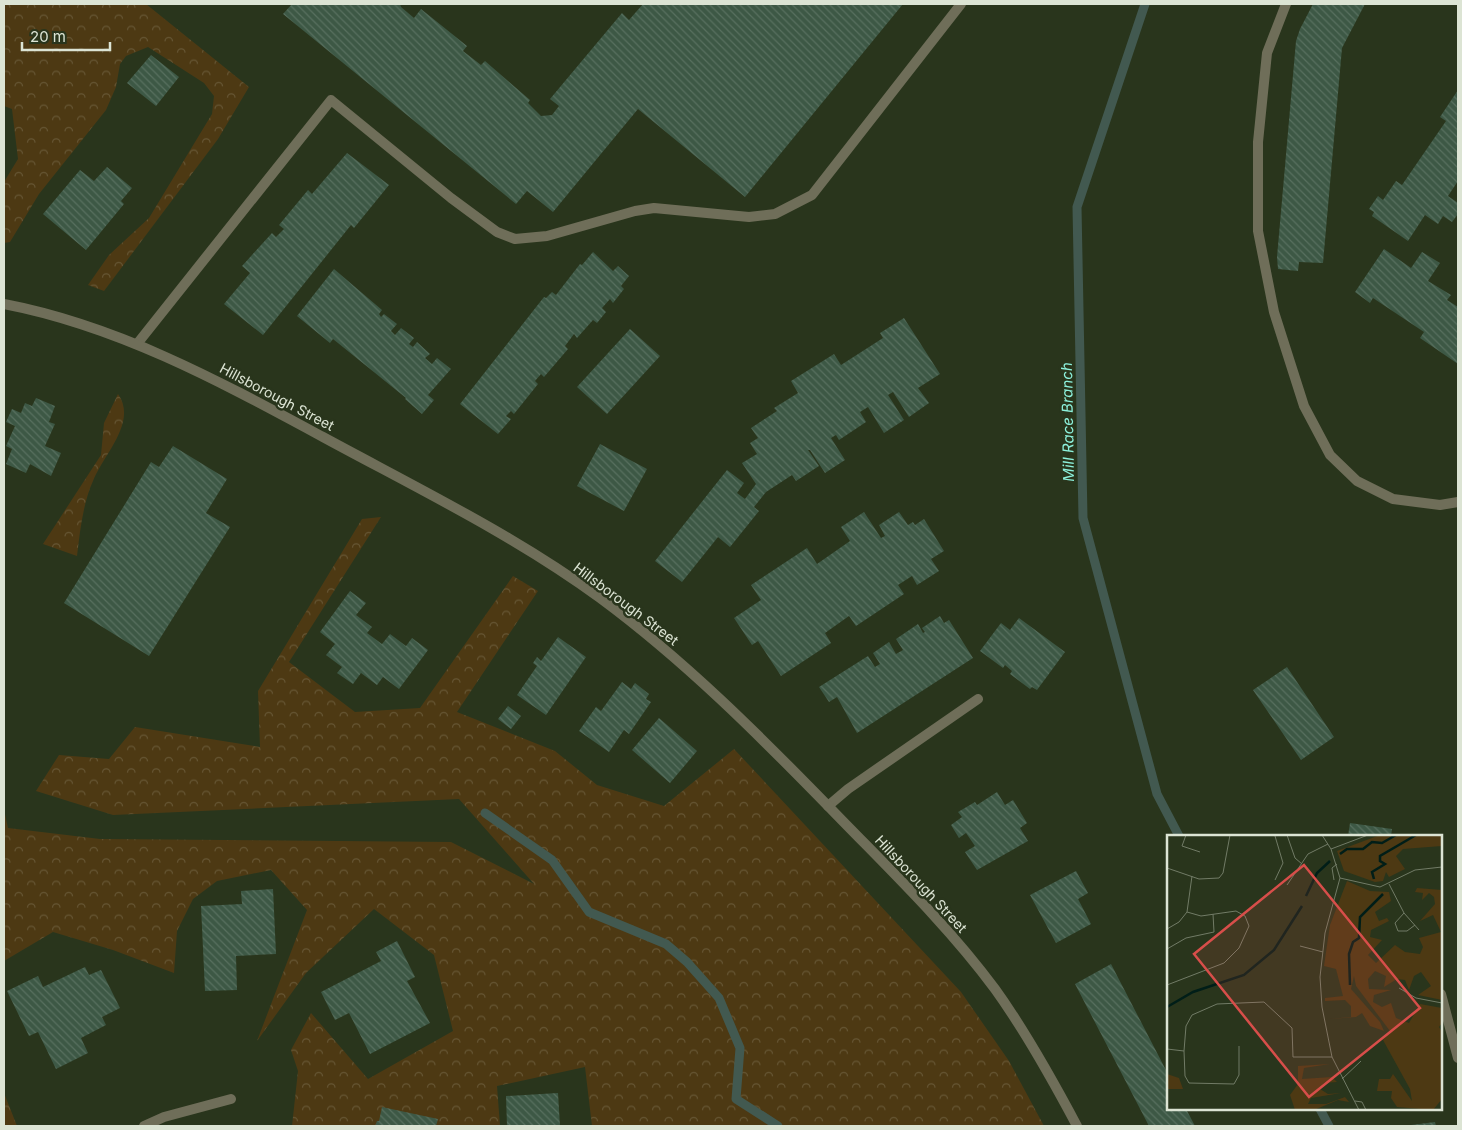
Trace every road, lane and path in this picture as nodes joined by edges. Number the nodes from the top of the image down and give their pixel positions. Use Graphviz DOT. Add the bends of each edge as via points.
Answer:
graph roads {
  1 [pos="961,4"];
  2 [pos="1286,4"];
  3 [pos="4,304"];
  4 [pos="137,344"];
  5 [pos="1458,502"];
  6 [pos="978,699"];
  7 [pos="828,806"];
  8 [pos="1442,998"];
  9 [pos="1458,1058"];
  10 [pos="231,1099"];
  11 [pos="144,1126"];
  12 [pos="1077,1126"];
  1 -- 4 [label="street" via="812,195 775,214 749,217 654,208 547,236 515,239 497,232 451,198 331,100"];
  2 -- 5 [label="street" via="1267,53 1258,142 1258,231 1274,312 1304,406 1330,455 1357,481 1393,499 1440,505"];
  3 -- 4 [label="street, Hillsborough Street" via="56,317"];
  4 -- 7 [label="street, Hillsborough Street" via="214,378 492,528 547,562 690,670"];
  6 -- 7 [label="street"];
  7 -- 12 [label="street, Hillsborough Street" via="936,918 994,988 1034,1048"];
  8 -- 9 [label="street"];
  10 -- 11 [label="street" via="164,1117"];
}
